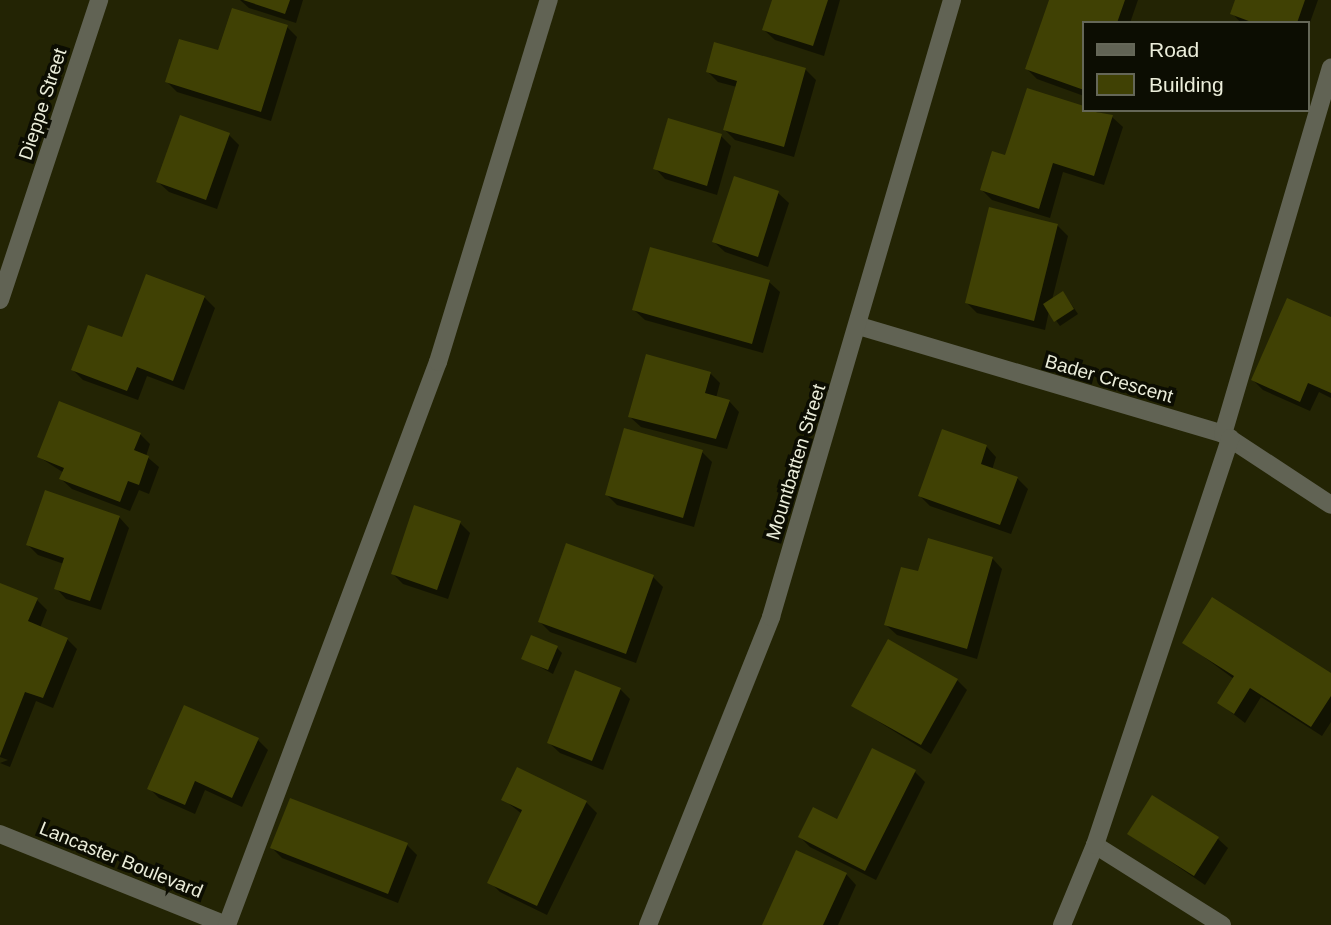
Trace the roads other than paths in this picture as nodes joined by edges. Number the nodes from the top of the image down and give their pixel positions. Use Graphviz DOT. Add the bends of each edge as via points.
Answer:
graph roads {
  1 [pos="99,0"];
  2 [pos="549,0"];
  3 [pos="952,0"];
  4 [pos="1331,69"];
  5 [pos="0,300"];
  6 [pos="859,327"];
  7 [pos="1226,436"];
  8 [pos="1331,505"];
  9 [pos="0,834"];
  10 [pos="1095,845"];
  11 [pos="227,925"];
  12 [pos="648,925"];
  13 [pos="1062,925"];
  14 [pos="1222,925"];
  1 -- 5 [label="street, Dieppe Street"];
  2 -- 11 [label="street" via="438,362"];
  3 -- 6 [label="street, Mountbatten Street"];
  4 -- 7 [label="street"];
  6 -- 7 [label="street, Bader Crescent"];
  6 -- 12 [label="street, Mountbatten Street" via="771,617"];
  7 -- 8 [label="street, Bader Crescent"];
  7 -- 10 [label="street"];
  9 -- 11 [label="street, Lancaster Boulevard"];
  10 -- 13 [label="street"];
  10 -- 14 [label="street"];
}
